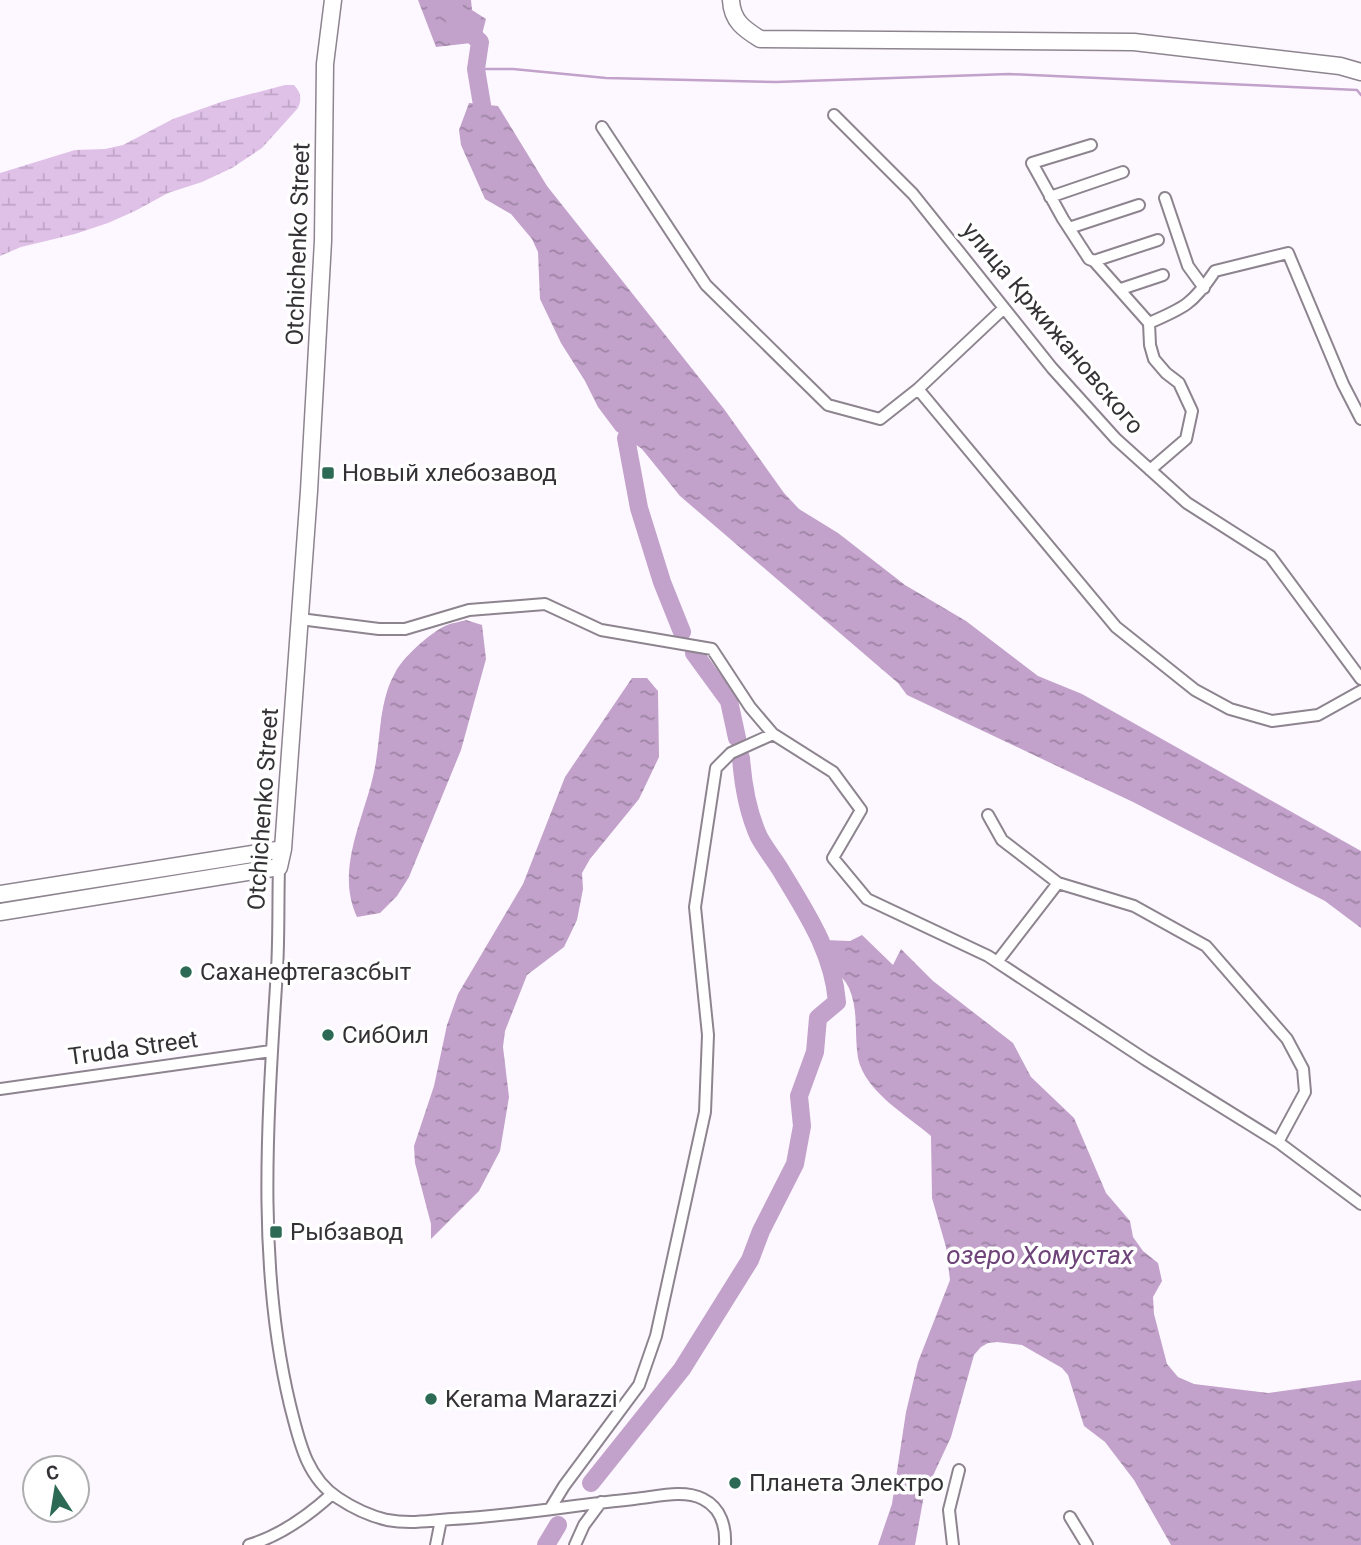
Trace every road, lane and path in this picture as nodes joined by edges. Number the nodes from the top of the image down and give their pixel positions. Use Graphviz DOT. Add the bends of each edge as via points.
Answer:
graph roads {
  1 [pos="333,0"];
  2 [pos="731,0"];
  3 [pos="1361,72"];
  4 [pos="834,116"];
  5 [pos="602,127"];
  6 [pos="1091,145"];
  7 [pos="1123,172"];
  8 [pos="1050,197"];
  9 [pos="1165,198"];
  10 [pos="1139,205"];
  11 [pos="1069,228"];
  12 [pos="1158,240"];
  13 [pos="1094,261"];
  14 [pos="1163,275"];
  15 [pos="1204,288"];
  16 [pos="1121,289"];
  17 [pos="1004,308"];
  18 [pos="1149,323"];
  19 [pos="918,389"];
  20 [pos="1361,419"];
  21 [pos="1150,470"];
  22 [pos="300,619"];
  23 [pos="1361,679"];
  24 [pos="1361,691"];
  25 [pos="773,734"];
  26 [pos="988,815"];
  27 [pos="283,849"];
  28 [pos="279,867"];
  29 [pos="1058,883"];
  30 [pos="0,894"];
  31 [pos="0,912"];
  32 [pos="997,962"];
  33 [pos="271,1051"];
  34 [pos="0,1089"];
  35 [pos="1278,1142"];
  36 [pos="1361,1204"];
  37 [pos="959,1470"];
  38 [pos="332,1494"];
  39 [pos="601,1502"];
  40 [pos="550,1509"];
  41 [pos="1070,1517"];
  42 [pos="441,1520"];
  43 [pos="267,1542"];
  44 [pos="249,1545"];
  45 [pos="436,1545"];
  46 [pos="575,1545"];
  47 [pos="725,1545"];
  48 [pos="953,1545"];
  49 [pos="1087,1545"];
  1 -- 22 [label="street, Otchichenko Street" via="325,64 323,241"];
  2 -- 3 [label="street" via="741,28 760,39 1134,42"];
  4 -- 17 [label="street, улица Кржижановского" via="913,194"];
  5 -- 19 [label="street" via="706,285 828,405 880,419"];
  6 -- 8 [label="street" via="1032,163"];
  7 -- 8 [label="street"];
  8 -- 11 [label="street"];
  9 -- 15 [label="street" via="1188,267"];
  10 -- 11 [label="street"];
  11 -- 13 [label="street"];
  12 -- 13 [label="street"];
  13 -- 16 [label="street"];
  14 -- 16 [label="street"];
  15 -- 18 [label="street" via="1184,308"];
  15 -- 20 [label="street" via="1215,271 1288,253"];
  16 -- 18 [label="street"];
  17 -- 19 [label="street"];
  17 -- 21 [label="street, улица Кржижановского" via="1115,439"];
  18 -- 21 [label="street" via="1154,359 1179,383 1192,411 1186,439"];
  19 -- 24 [label="street" via="1115,627 1195,690 1230,709 1272,721 1318,715"];
  21 -- 23 [label="street, улица Кржижановского" via="1186,503 1270,556"];
  22 -- 25 [label="street" via="405,629 469,610 545,604 601,630 712,649"];
  22 -- 27 [label="street, Otchichenko Street"];
  25 -- 32 [label="street" via="833,772 861,810 833,858 867,899"];
  25 -- 40 [label="street" via="732,753 716,768 695,907 708,1035 705,1112 656,1336 639,1385"];
  26 -- 29 [label="street" via="1002,840"];
  27 -- 28 [label="street, Otchichenko Street"];
  27 -- 30 [label="street"];
  28 -- 31 [label="street"];
  28 -- 33 [label="street, Otchichenko Street"];
  29 -- 32 [label="street"];
  29 -- 35 [label="street" via="1134,905 1206,946 1271,1020 1303,1069 1305,1092"];
  32 -- 35 [label="street"];
  33 -- 34 [label="street, Truda Street"];
  33 -- 38 [label="street, Otchichenko Street" via="268,1210 273,1317 304,1454"];
  35 -- 36 [label="street"];
  37 -- 48 [label="street" via="949,1510"];
  38 -- 42 [label="street, Otchichenko Street" via="361,1512 386,1520"];
  38 -- 43 [label="street"];
  39 -- 40 [label="street, Otchichenko Street"];
  39 -- 46 [label="street"];
  39 -- 47 [label="street, Otchichenko Street" via="678,1494 703,1499 722,1518"];
  40 -- 42 [label="street, Otchichenko Street"];
  41 -- 49 [label="street"];
  42 -- 45 [label="street"];
  43 -- 44 [label="street"];
}
